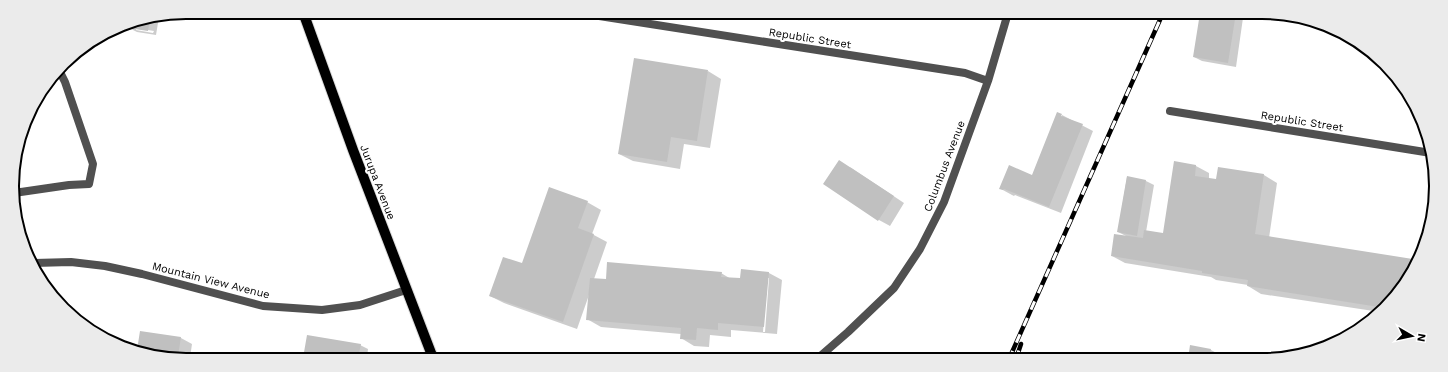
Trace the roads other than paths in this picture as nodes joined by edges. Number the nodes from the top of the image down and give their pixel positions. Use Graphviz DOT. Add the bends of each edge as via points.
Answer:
graph roads {
  1 [pos="305,19"];
  2 [pos="624,19"];
  3 [pos="1006,19"];
  4 [pos="62,74"];
  5 [pos="988,81"];
  6 [pos="1170,111"];
  7 [pos="1426,152"];
  8 [pos="19,192"];
  9 [pos="37,263"];
  10 [pos="406,290"];
  11 [pos="431,353"];
  12 [pos="822,353"];
  1 -- 10 [label="main road, Jurupa Avenue"];
  2 -- 5 [label="street, Republic Street" via="965,73"];
  3 -- 5 [label="street, Columbus Avenue"];
  4 -- 8 [label="street" via="93,164 89,184"];
  5 -- 12 [label="street, Columbus Avenue" via="944,202 920,249 894,288"];
  6 -- 7 [label="street, Republic Street"];
  9 -- 10 [label="street, Mountain View Avenue" via="70,262 105,266 263,306 322,310 360,305"];
  10 -- 11 [label="main road, Jurupa Avenue"];
}
